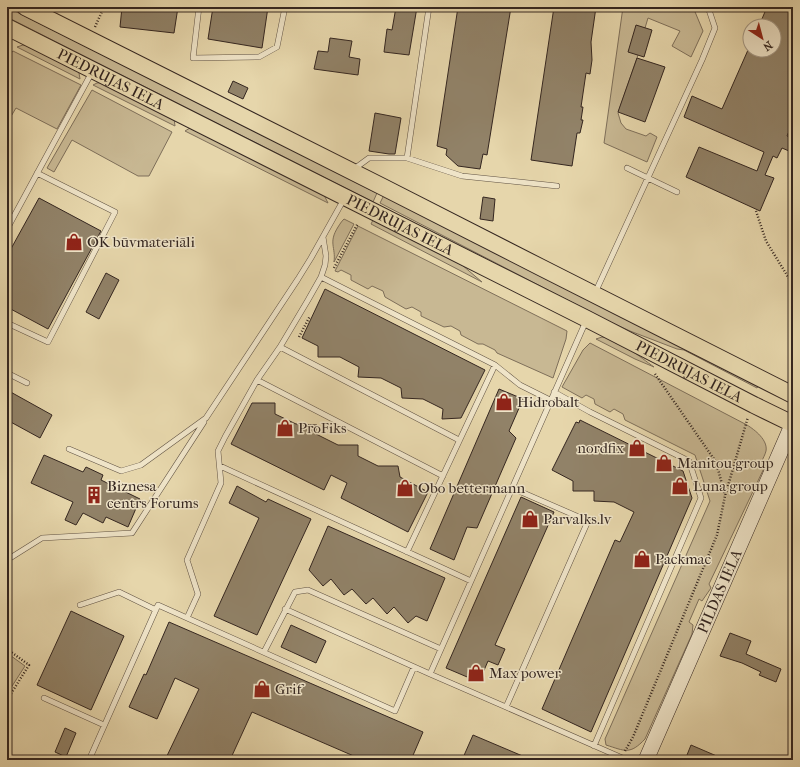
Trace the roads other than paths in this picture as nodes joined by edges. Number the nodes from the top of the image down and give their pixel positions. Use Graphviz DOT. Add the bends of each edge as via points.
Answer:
graph roads {
  1 [pos="25,7"];
  2 [pos="200,7"];
  3 [pos="285,7"];
  4 [pos="429,7"];
  5 [pos="708,7"];
  6 [pos="9,34"];
  7 [pos="93,71"];
  8 [pos="407,158"];
  9 [pos="627,168"];
  10 [pos="352,171"];
  11 [pos="37,173"];
  12 [pos="648,178"];
  13 [pos="557,186"];
  14 [pos="677,192"];
  15 [pos="345,197"];
  16 [pos="7,229"];
  17 [pos="323,237"];
  18 [pos="321,277"];
  19 [pos="595,294"];
  20 [pos="587,318"];
  21 [pos="7,322"];
  22 [pos="280,347"];
  23 [pos="495,365"];
  24 [pos="7,373"];
  25 [pos="257,380"];
  26 [pos="27,383"];
  27 [pos="554,392"];
  28 [pos="793,395"];
  29 [pos="550,400"];
  30 [pos="206,418"];
  31 [pos="793,423"];
  32 [pos="459,440"];
  33 [pos="69,449"];
  34 [pos="220,466"];
  35 [pos="442,476"];
  36 [pos="512,488"];
  37 [pos="407,552"];
  38 [pos="7,560"];
  39 [pos="471,582"];
  40 [pos="80,604"];
  41 [pos="285,609"];
  42 [pos="156,610"];
  43 [pos="187,618"];
  44 [pos="441,649"];
  45 [pos="264,652"];
  46 [pos="414,667"];
  47 [pos="430,674"];
  48 [pos="44,698"];
  49 [pos="506,707"];
  50 [pos="104,725"];
  51 [pos="594,746"];
  52 [pos="89,760"];
  53 [pos="627,760"];
  54 [pos="646,760"];
  1 -- 10 [label="main road, PIEDRUJAS IELA"];
  2 -- 3 [label="lane" via="193,58 259,57 277,47"];
  4 -- 8 [label="lane"];
  5 -- 12 [label="lane" via="715,28"];
  6 -- 7 [label="main road, PIEDRUJAS IELA"];
  7 -- 11 [label="lane"];
  7 -- 15 [label="main road, PIEDRUJAS IELA"];
  8 -- 10 [label="lane" via="369,158"];
  8 -- 13 [label="lane" via="462,176"];
  9 -- 12 [label="lane"];
  10 -- 19 [label="main road, PIEDRUJAS IELA"];
  11 -- 16 [label="lane"];
  11 -- 21 [label="lane" via="115,212 48,342"];
  12 -- 14 [label="lane"];
  12 -- 19 [label="lane"];
  15 -- 17 [label="lane"];
  15 -- 20 [label="main road, PIEDRUJAS IELA"];
  17 -- 18 [label="lane" via="326,256"];
  17 -- 30 [label="lane"];
  18 -- 22 [label="lane"];
  18 -- 23 [label="lane"];
  19 -- 28 [label="main road, PIEDRUJAS IELA"];
  20 -- 27 [label="lane"];
  20 -- 31 [label="main road, PIEDRUJAS IELA"];
  22 -- 25 [label="lane"];
  22 -- 32 [label="lane"];
  23 -- 29 [label="lane" via="520,385"];
  23 -- 32 [label="lane"];
  24 -- 26 [label="lane"];
  25 -- 34 [label="lane" via="218,451"];
  25 -- 35 [label="lane"];
  27 -- 29 [label="lane"];
  27 -- 51 [label="lane" via="689,461 701,498"];
  29 -- 36 [label="lane"];
  30 -- 33 [label="lane" via="142,465 121,471"];
  30 -- 38 [label="lane" via="132,534 42,538"];
  31 -- 54 [label="street, PILDAS IELA"];
  32 -- 35 [label="lane"];
  34 -- 37 [label="lane"];
  34 -- 43 [label="lane" via="221,483 187,560 198,594"];
  35 -- 37 [label="lane"];
  36 -- 39 [label="lane"];
  36 -- 49 [label="lane" via="588,521"];
  37 -- 39 [label="lane"];
  39 -- 44 [label="lane"];
  40 -- 42 [label="lane" via="119,592"];
  41 -- 44 [label="lane" via="295,592 308,590"];
  41 -- 45 [label="lane"];
  41 -- 46 [label="lane"];
  42 -- 43 [label="lane" via="158,605"];
  42 -- 50 [label="lane"];
  43 -- 45 [label="lane"];
  44 -- 47 [label="lane"];
  45 -- 46 [label="lane" via="395,710"];
  46 -- 47 [label="lane"];
  47 -- 49 [label="lane"];
  48 -- 50 [label="lane"];
  49 -- 51 [label="lane"];
  50 -- 52 [label="lane"];
  51 -- 53 [label="lane"];
}
